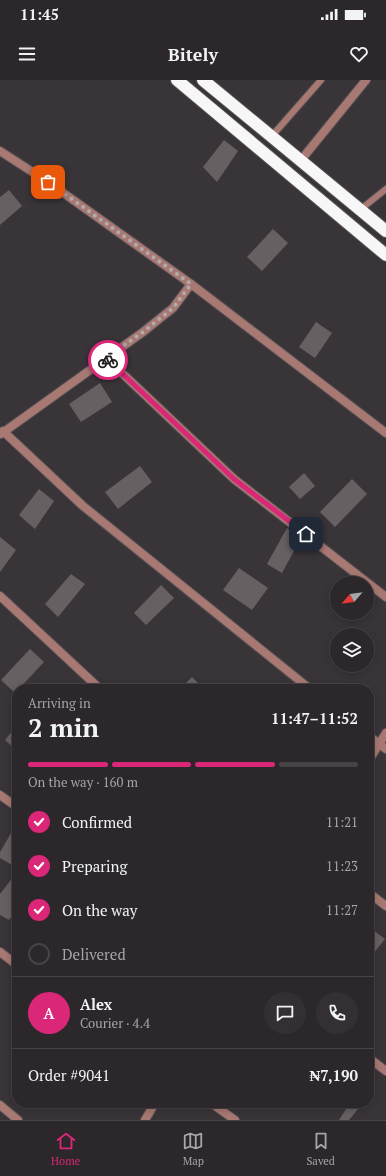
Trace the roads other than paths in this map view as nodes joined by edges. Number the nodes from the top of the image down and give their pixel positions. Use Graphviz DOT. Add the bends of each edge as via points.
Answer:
graph roads {
  1 [pos="178,80"];
  2 [pos="203,80"];
  3 [pos="321,80"];
  4 [pos="366,80"];
  5 [pos="270,137"];
  6 [pos="0,151"];
  7 [pos="301,160"];
  8 [pos="386,189"];
  9 [pos="361,209"];
  10 [pos="386,230"];
  11 [pos="386,255"];
  12 [pos="191,284"];
  13 [pos="106,358"];
  14 [pos="2,433"];
  15 [pos="386,433"];
  16 [pos="0,596"];
  17 [pos="386,597"];
  18 [pos="95,684"];
  19 [pos="304,684"];
  20 [pos="386,733"];
  21 [pos="374,740"];
  22 [pos="383,746"];
  23 [pos="374,755"];
  24 [pos="0,795"];
  25 [pos="12,803"];
  26 [pos="374,897"];
  27 [pos="386,906"];
  28 [pos="0,952"];
  29 [pos="12,961"];
  30 [pos="374,1062"];
  31 [pos="386,1071"];
  32 [pos="0,1105"];
  33 [pos="152,1108"];
  34 [pos="218,1108"];
  35 [pos="18,1120"];
  36 [pos="145,1120"];
  37 [pos="235,1120"];
  1 -- 11 [label="highway"];
  2 -- 5 [label="highway"];
  3 -- 5 [label="lane"];
  4 -- 7 [label="street"];
  5 -- 7 [label="highway"];
  6 -- 12 [label="street"];
  7 -- 9 [label="highway"];
  8 -- 9 [label="lane"];
  9 -- 10 [label="highway"];
  12 -- 13 [label="street" via="173,308"];
  12 -- 15 [label="street"];
  13 -- 14 [label="street"];
  13 -- 17 [label="street" via="234,479"];
  14 -- 19 [label="street" via="83,506"];
  16 -- 18 [label="street"];
  20 -- 22 [label="street"];
  21 -- 22 [label="street"];
  22 -- 23 [label="street"];
  24 -- 25 [label="street"];
  26 -- 27 [label="street"];
  28 -- 29 [label="street"];
  30 -- 31 [label="street"];
  32 -- 35 [label="street"];
  33 -- 36 [label="street"];
  34 -- 37 [label="street"];
}
